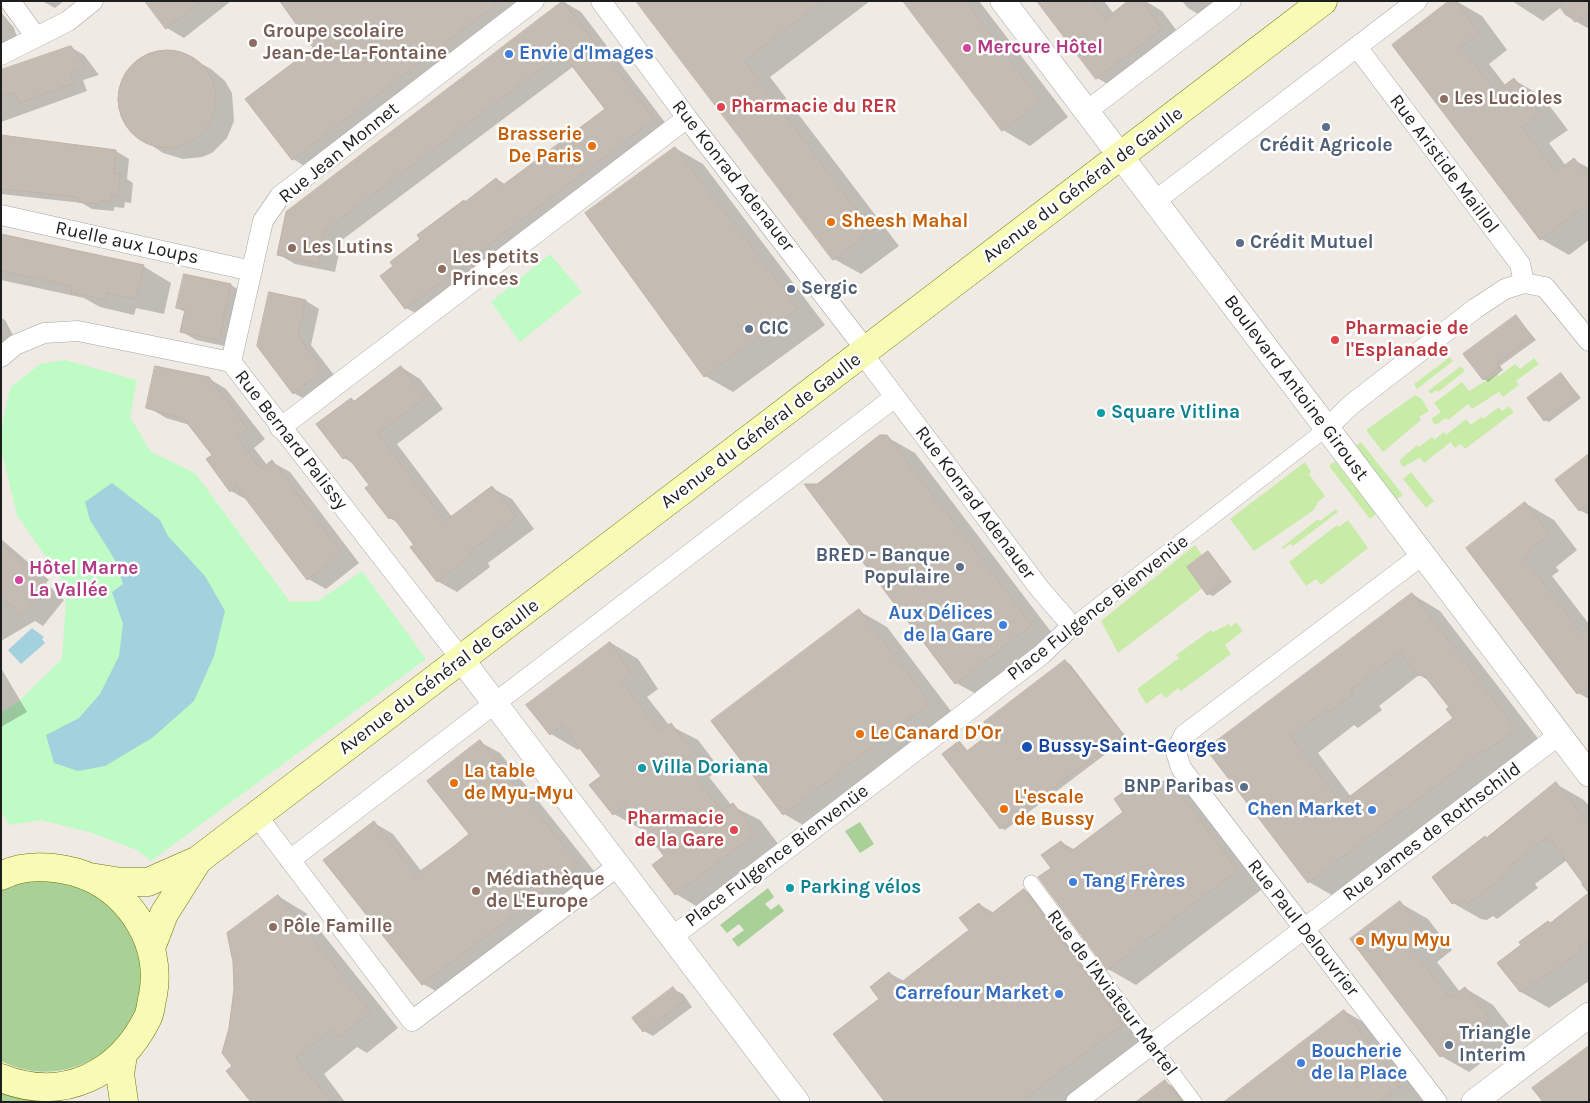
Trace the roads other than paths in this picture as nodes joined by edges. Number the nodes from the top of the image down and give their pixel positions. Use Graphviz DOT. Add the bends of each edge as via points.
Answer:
graph roads {
  1 [pos="10,1"];
  2 [pos="93,1"];
  3 [pos="534,1"];
  4 [pos="600,1"];
  5 [pos="1003,1"];
  6 [pos="1231,1"];
  7 [pos="1417,1"];
  8 [pos="1320,2"];
  9 [pos="36,37"];
  10 [pos="1357,48"];
  11 [pos="1,55"];
  12 [pos="1087,111"];
  13 [pos="687,118"];
  14 [pos="1121,156"];
  15 [pos="1155,201"];
  16 [pos="1,215"];
  17 [pos="252,271"];
  18 [pos="1524,283"];
  19 [pos="1589,341"];
  20 [pos="864,352"];
  21 [pos="1,357"];
  22 [pos="231,362"];
  23 [pos="895,397"];
  24 [pos="280,428"];
  25 [pos="1327,428"];
  26 [pos="1422,555"];
  27 [pos="1072,626"];
  28 [pos="462,660"];
  29 [pos="495,703"];
  30 [pos="1559,735"];
  31 [pos="1589,774"];
  32 [pos="257,816"];
  33 [pos="1,855"];
  34 [pos="198,860"];
  35 [pos="290,860"];
  36 [pos="618,866"];
  37 [pos="30,868"];
  38 [pos="1,876"];
  39 [pos="90,877"];
  40 [pos="1030,883"];
  41 [pos="1304,929"];
  42 [pos="672,937"];
  43 [pos="151,948"];
  44 [pos="1589,1015"];
  45 [pos="1151,1046"];
  46 [pos="123,1055"];
  47 [pos="1,1078"];
  48 [pos="57,1087"];
  49 [pos="89,1102"];
  50 [pos="124,1102"];
  51 [pos="797,1102"];
  52 [pos="1076,1102"];
  53 [pos="1194,1102"];
  54 [pos="1437,1102"];
  55 [pos="1474,1102"];
  1 -- 9 [label="street"];
  2 -- 9 [label="street" via="68,21"];
  3 -- 17 [label="street, Rue Jean Monnet" via="280,196 263,221"];
  4 -- 13 [label="street, Rue Konrad Adenauer"];
  5 -- 12 [label="street, Boulevard Antoine Giroust"];
  6 -- 12 [label="street"];
  7 -- 10 [label="street"];
  8 -- 14 [label="main road, Avenue du Général de Gaulle"];
  9 -- 11 [label="street"];
  10 -- 15 [label="street"];
  10 -- 18 [label="street, Rue Aristide Maillol" via="1520,264"];
  12 -- 14 [label="street, Boulevard Antoine Giroust"];
  13 -- 20 [label="street, Rue Konrad Adenauer"];
  13 -- 24 [label="street"];
  14 -- 15 [label="street, Boulevard Antoine Giroust"];
  14 -- 20 [label="main road, Avenue du Général de Gaulle"];
  15 -- 25 [label="street, Boulevard Antoine Giroust"];
  16 -- 17 [label="street, Ruelle aux Loups"];
  17 -- 22 [label="street, Rue Jean Monnet"];
  18 -- 19 [label="street" via="1545,287"];
  18 -- 25 [label="street, Place Fulgence Bienvenüe" via="1505,288 1476,308 1352,404"];
  20 -- 23 [label="street, Rue Konrad Adenauer"];
  20 -- 28 [label="main road, Avenue du Général de Gaulle"];
  21 -- 22 [label="street, Rue Bernard Palissy" via="15,345 44,333 78,331"];
  22 -- 24 [label="street, Rue Bernard Palissy"];
  23 -- 27 [label="street, Rue Konrad Adenauer" via="1034,582"];
  23 -- 29 [label="street"];
  24 -- 28 [label="street, Rue Bernard Palissy"];
  25 -- 26 [label="street, Boulevard Antoine Giroust"];
  25 -- 27 [label="street, Place Fulgence Bienvenüe"];
  26 -- 30 [label="street, Boulevard Antoine Giroust"];
  26 -- 41 [label="street, Rue Paul Delouvrier" via="1184,736 1176,752 1181,768"];
  27 -- 42 [label="street, Place Fulgence Bienvenüe" via="1041,655"];
  28 -- 29 [label="street"];
  28 -- 32 [label="main road, Avenue du Général de Gaulle"];
  29 -- 35 [label="street"];
  29 -- 36 [label="street"];
  30 -- 31 [label="street, Boulevard Antoine Giroust"];
  30 -- 41 [label="street, Rue James de Rothschild"];
  32 -- 34 [label="main road, Avenue du Général de Gaulle"];
  32 -- 35 [label="street"];
  33 -- 37 [label="main road"];
  34 -- 39 [label="main road, Avenue du Général de Gaulle" via="148,882"];
  34 -- 43 [label="main road, Avenue du Général de Gaulle" via="164,914"];
  35 -- 36 [label="street" via="412,1021"];
  36 -- 42 [label="street"];
  37 -- 38 [label="main road"];
  37 -- 39 [label="main road" via="60,868"];
  39 -- 43 [label="main road" via="117,894 138,918"];
  40 -- 45 [label="street, Rue de l'Aviateur Martel"];
  41 -- 45 [label="street, Rue James de Rothschild"];
  41 -- 54 [label="street, Rue Paul Delouvrier"];
  42 -- 51 [label="street"];
  43 -- 46 [label="main road" via="155,982 148,1016"];
  44 -- 55 [label="street"];
  45 -- 52 [label="street, Rue James de Rothschild"];
  45 -- 53 [label="street, Rue de l'Aviateur Martel"];
  46 -- 48 [label="main road" via="109,1068 81,1082"];
  46 -- 50 [label="main road" via="120,1074"];
  47 -- 48 [label="main road" via="17,1085"];
  48 -- 49 [label="main road"];
}
